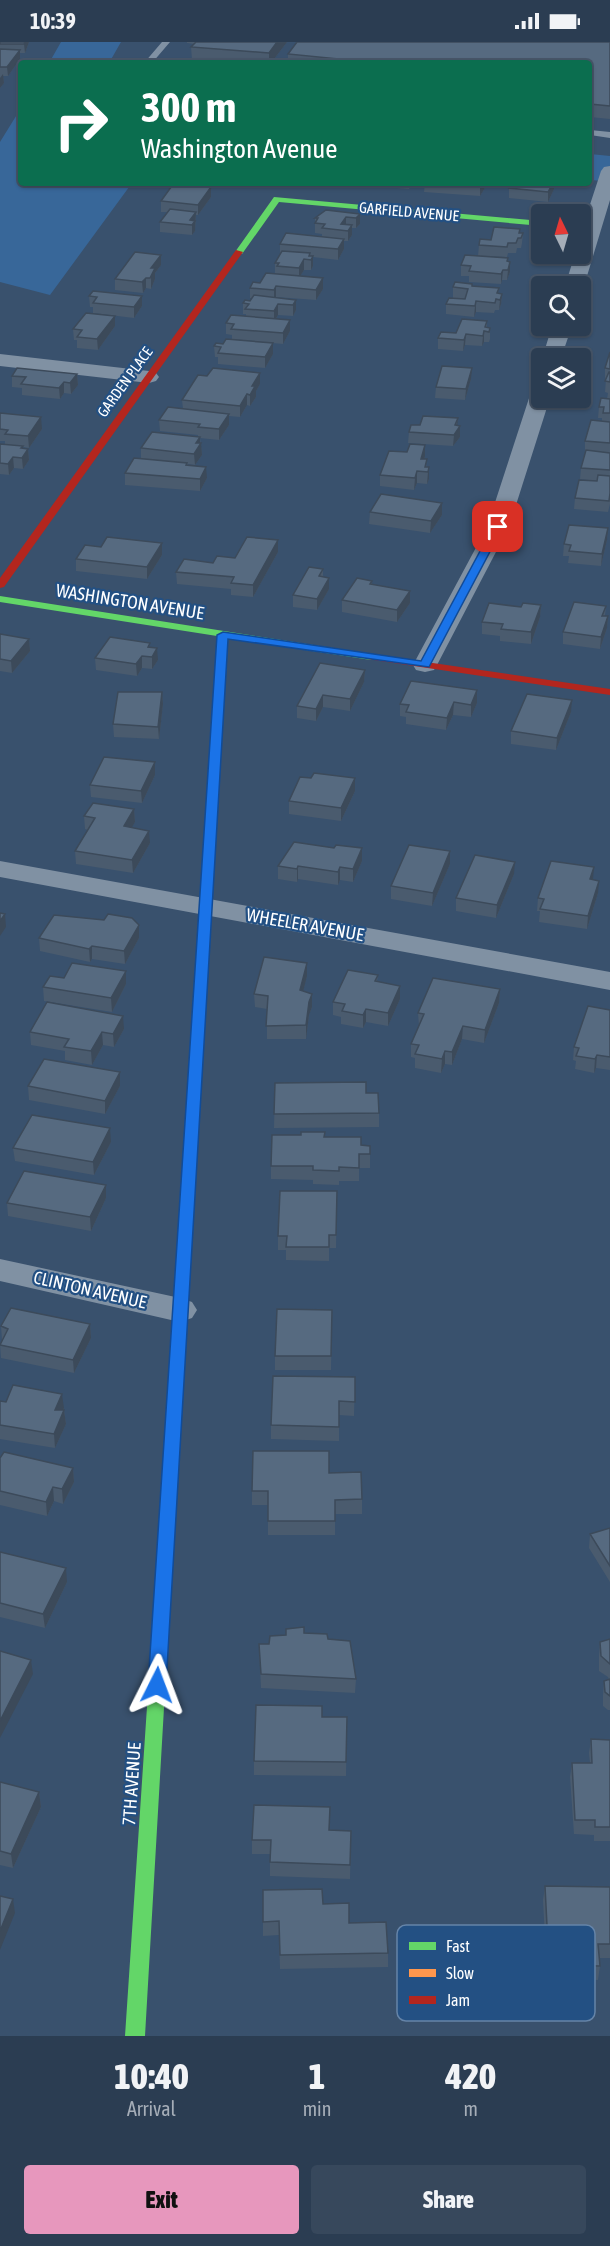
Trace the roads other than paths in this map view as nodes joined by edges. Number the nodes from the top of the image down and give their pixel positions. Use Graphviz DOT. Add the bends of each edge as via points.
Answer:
graph roads {
  1 [pos="166,42"];
  2 [pos="151,60"];
  3 [pos="592,133"];
  4 [pos="610,135"];
  5 [pos="610,171"];
  6 [pos="277,199"];
  7 [pos="591,216"];
  8 [pos="531,223"];
  9 [pos="0,360"];
  10 [pos="149,377"];
  11 [pos="536,408"];
  12 [pos="0,585"];
  13 [pos="0,598"];
  14 [pos="223,635"];
  15 [pos="425,665"];
  16 [pos="610,692"];
  17 [pos="0,869"];
  18 [pos="206,907"];
  19 [pos="610,981"];
  20 [pos="0,1270"];
  21 [pos="180,1310"];
  22 [pos="135,2036"];
  1 -- 2 [label="lane"];
  3 -- 4 [label="lane"];
  5 -- 7 [label="street"];
  6 -- 8 [label="street, GARFIELD AVENUE"];
  6 -- 10 [label="street, GARDEN PLACE"];
  9 -- 10 [label="street"];
  10 -- 12 [label="street, GARDEN PLACE"];
  11 -- 15 [label="street" via="498,527"];
  13 -- 14 [label="street, WASHINGTON AVENUE"];
  14 -- 15 [label="street, WASHINGTON AVENUE"];
  14 -- 18 [label="street, 7TH AVENUE"];
  15 -- 16 [label="street, WASHINGTON AVENUE"];
  17 -- 18 [label="street, WHEELER AVENUE"];
  18 -- 19 [label="street, WHEELER AVENUE"];
  18 -- 21 [label="street, 7TH AVENUE"];
  20 -- 21 [label="street, CLINTON AVENUE"];
  21 -- 22 [label="street, 7TH AVENUE"];
}
